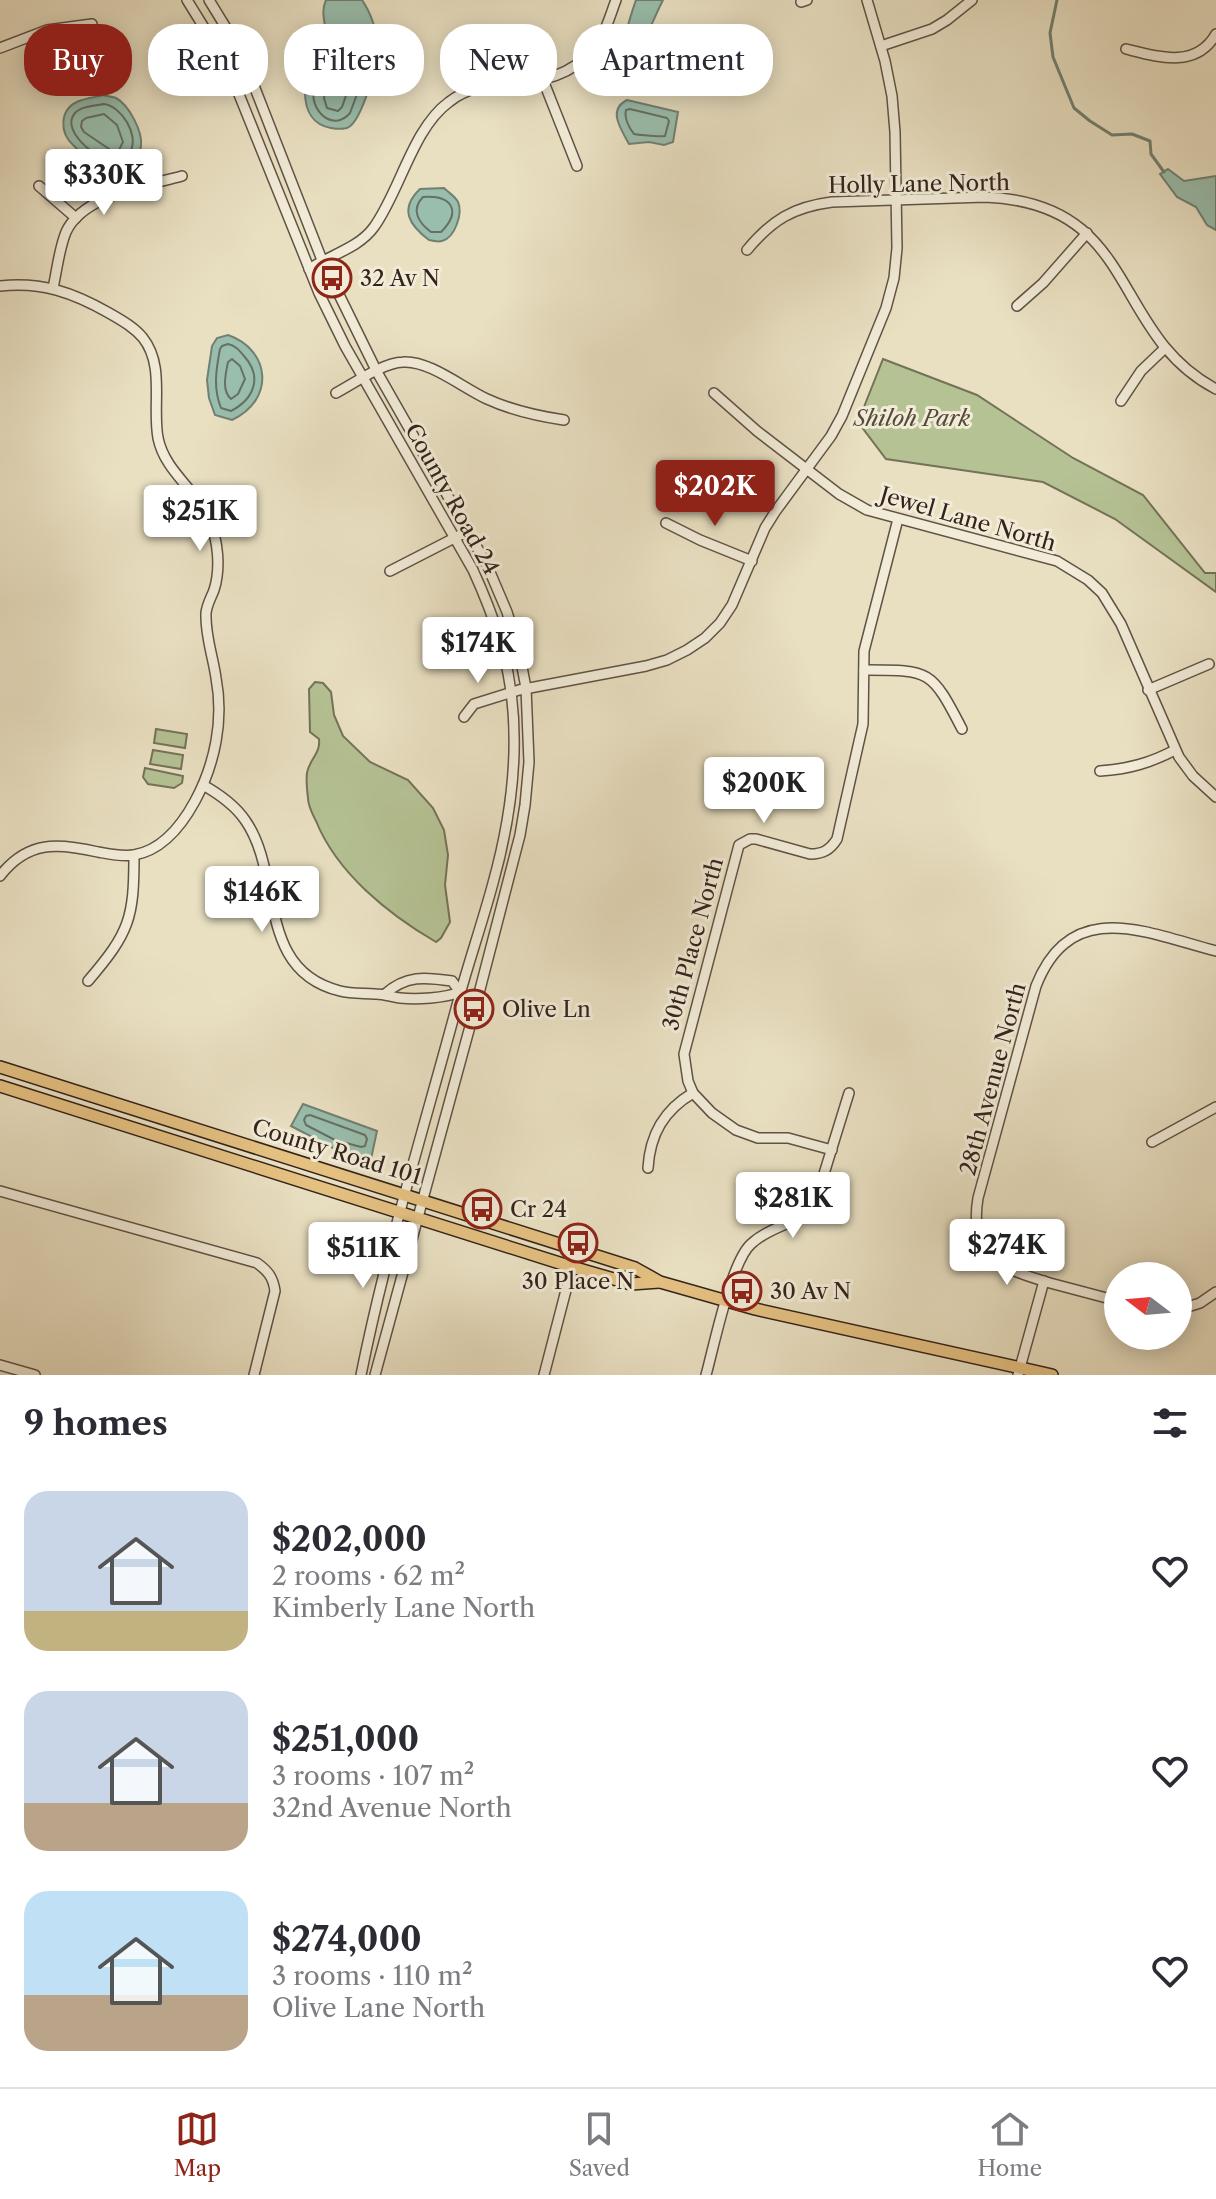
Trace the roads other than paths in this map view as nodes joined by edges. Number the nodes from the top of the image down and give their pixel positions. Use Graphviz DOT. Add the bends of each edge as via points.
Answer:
graph roads {
  1 [pos="187,0"];
  2 [pos="209,0"];
  3 [pos="616,0"];
  4 [pos="867,0"];
  5 [pos="972,0"];
  6 [pos="1216,34"];
  7 [pos="24,39"];
  8 [pos="881,46"];
  9 [pos="0,48"];
  10 [pos="1126,49"];
  11 [pos="557,74"];
  12 [pos="457,96"];
  13 [pos="549,96"];
  14 [pos="577,166"];
  15 [pos="182,176"];
  16 [pos="39,186"];
  17 [pos="897,200"];
  18 [pos="76,218"];
  19 [pos="1087,233"];
  20 [pos="747,250"];
  21 [pos="322,260"];
  22 [pos="309,269"];
  23 [pos="0,286"];
  24 [pos="53,288"];
  25 [pos="1017,306"];
  26 [pos="1165,348"];
  27 [pos="377,372"];
  28 [pos="362,379"];
  29 [pos="1216,389"];
  30 [pos="336,393"];
  31 [pos="714,393"];
  32 [pos="1121,401"];
  33 [pos="564,420"];
  34 [pos="806,469"];
  35 [pos="898,519"];
  36 [pos="666,523"];
  37 [pos="468,531"];
  38 [pos="455,539"];
  39 [pos="752,561"];
  40 [pos="390,571"];
  41 [pos="1209,664"];
  42 [pos="864,670"];
  43 [pos="519,690"];
  44 [pos="1148,690"];
  45 [pos="464,717"];
  46 [pos="962,729"];
  47 [pos="1175,750"];
  48 [pos="1100,771"];
  49 [pos="203,785"];
  50 [pos="1216,797"];
  51 [pos="134,855"];
  52 [pos="0,876"];
  53 [pos="1216,951"];
  54 [pos="88,981"];
  55 [pos="460,992"];
  56 [pos="385,994"];
  57 [pos="478,997"];
  58 [pos="0,1067"];
  59 [pos="0,1086"];
  60 [pos="693,1093"];
  61 [pos="849,1093"];
  62 [pos="1216,1107"];
  63 [pos="1152,1142"];
  64 [pos="832,1150"];
  65 [pos="648,1168"];
  66 [pos="0,1191"];
  67 [pos="405,1194"];
  68 [pos="423,1200"];
  69 [pos="400,1212"];
  70 [pos="418,1218"];
  71 [pos="572,1267"];
  72 [pos="1044,1281"];
  73 [pos="660,1282"];
  74 [pos="1216,1292"];
  75 [pos="1104,1297"];
  76 [pos="725,1301"];
  77 [pos="1192,1306"];
  78 [pos="0,1365"];
  79 [pos="1019,1371"];
  80 [pos="35,1375"];
  81 [pos="254,1375"];
  82 [pos="361,1375"];
  83 [pos="375,1375"];
  84 [pos="544,1375"];
  85 [pos="706,1375"];
  86 [pos="1052,1375"];
  1 -- 22 [label="street, County Road 24" via="234,82"];
  2 -- 21 [label="street, County Road 24" via="251,78"];
  3 -- 11 [label="street" via="590,53"];
  4 -- 8 [label="street"];
  5 -- 8 [label="street" via="932,29"];
  6 -- 10 [label="street" via="1188,57"];
  7 -- 9 [label="street"];
  8 -- 17 [label="street" via="892,96"];
  12 -- 21 [label="street" via="431,119 375,226 354,245"];
  13 -- 14 [label="street"];
  15 -- 18 [label="street" via="104,199"];
  16 -- 18 [label="street"];
  17 -- 19 [label="street, Holly Lane North" via="1008,198 1052,210"];
  17 -- 20 [label="street, Holly Lane North" via="812,204 775,221"];
  17 -- 34 [label="street" via="894,278 886,308 842,416"];
  18 -- 24 [label="street" via="66,232"];
  19 -- 25 [label="street"];
  19 -- 26 [label="street, Holly Lane North" via="1111,261"];
  21 -- 22 [label="street"];
  21 -- 27 [label="street, County Road 24"];
  22 -- 28 [label="street, County Road 24"];
  23 -- 24 [label="street"];
  24 -- 49 [label="street" via="91,302 143,338 154,361 163,453 209,518 217,571 206,611 207,637 218,719"];
  26 -- 29 [label="street, Holly Lane North"];
  26 -- 32 [label="street"];
  27 -- 28 [label="street"];
  27 -- 33 [label="street" via="391,364 415,362 501,405"];
  27 -- 37 [label="street, County Road 24"];
  28 -- 30 [label="street"];
  28 -- 38 [label="street, County Road 24"];
  31 -- 34 [label="street, Jewel Lane North"];
  34 -- 35 [label="street, Jewel Lane North" via="852,503"];
  34 -- 39 [label="street" via="770,520"];
  35 -- 42 [label="street" via="865,644"];
  35 -- 44 [label="street, Jewel Lane North" via="1057,561 1088,580 1113,607"];
  36 -- 39 [label="street"];
  37 -- 38 [label="street"];
  37 -- 43 [label="street, County Road 24" via="507,612 519,651"];
  38 -- 40 [label="street"];
  38 -- 43 [label="street, County Road 24" via="488,605"];
  39 -- 43 [label="street" via="720,623 687,650 646,666"];
  41 -- 44 [label="street"];
  42 -- 46 [label="street" via="903,670 928,677"];
  42 -- 60 [label="street, 30th Place North" via="863,724 837,839 826,851 810,854 756,839 736,851 686,1041 685,1067"];
  43 -- 45 [label="street" via="474,704"];
  43 -- 55 [label="street, County Road 24" via="507,826"];
  43 -- 57 [label="street, County Road 24" via="529,762 525,805"];
  44 -- 47 [label="street, Jewel Lane North"];
  47 -- 48 [label="street" via="1133,768"];
  47 -- 50 [label="street, Jewel Lane North"];
  49 -- 51 [label="street" via="174,832"];
  49 -- 56 [label="street" via="246,821 284,948 304,974 341,992"];
  51 -- 52 [label="street" via="58,844 29,852"];
  51 -- 54 [label="street" via="127,927"];
  53 -- 72 [label="street, 28th Avenue North" via="1116,926 1081,933 1042,970 978,1198 977,1226 988,1252 1009,1270"];
  55 -- 56 [label="street" via="449,997"];
  55 -- 56 [label="street" via="452,981 422,979 397,983"];
  55 -- 57 [label="street"];
  55 -- 67 [label="street, County Road 24"];
  57 -- 68 [label="street, County Road 24"];
  58 -- 67 [label="main road, County Road 101"];
  59 -- 69 [label="main road, County Road 101"];
  60 -- 64 [label="street" via="746,1136 788,1138"];
  60 -- 65 [label="street" via="661,1120"];
  61 -- 64 [label="street"];
  62 -- 63 [label="street"];
  64 -- 76 [label="street" via="814,1206 751,1243"];
  66 -- 81 [label="street" via="257,1263 274,1282 274,1299"];
  67 -- 68 [label="main road, County Road 101"];
  67 -- 69 [label="street, County Road 24"];
  68 -- 70 [label="street, County Road 24"];
  68 -- 73 [label="main road, County Road 101" via="635,1268"];
  69 -- 70 [label="main road, County Road 101"];
  69 -- 82 [label="street, County Road 24"];
  70 -- 71 [label="main road, County Road 101"];
  70 -- 83 [label="street, County Road 24"];
  71 -- 73 [label="main road, County Road 101" via="631,1284"];
  71 -- 84 [label="street"];
  72 -- 75 [label="street, 28th Avenue North"];
  72 -- 79 [label="street"];
  73 -- 76 [label="main road, County Road 101"];
  74 -- 77 [label="street"];
  76 -- 79 [label="main road, County Road 101"];
  76 -- 85 [label="street"];
  78 -- 80 [label="street"];
  79 -- 86 [label="main road, County Road 101"];
}
